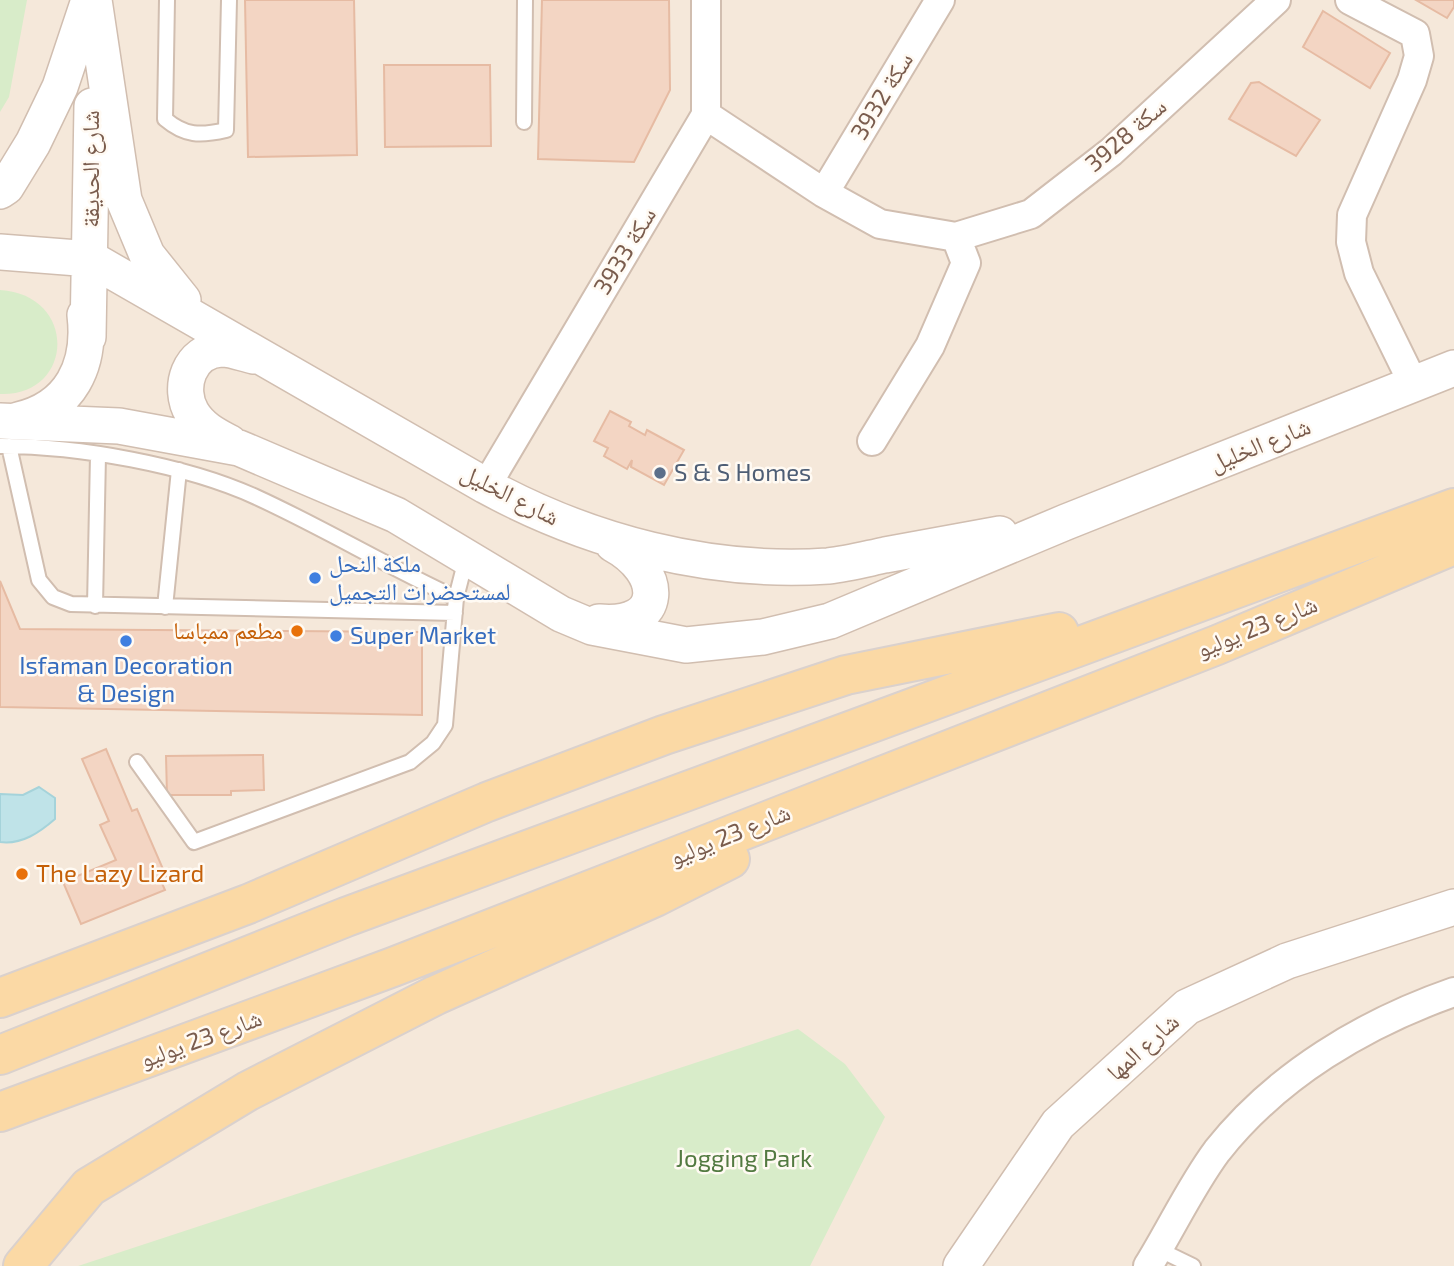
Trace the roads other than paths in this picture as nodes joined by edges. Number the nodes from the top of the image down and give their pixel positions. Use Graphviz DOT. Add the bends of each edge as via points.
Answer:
graph roads {
  1 [pos="92,0"];
  2 [pos="167,0"];
  3 [pos="229,0"];
  4 [pos="525,0"];
  5 [pos="706,0"];
  6 [pos="940,0"];
  7 [pos="1276,0"];
  8 [pos="1350,0"];
  9 [pos="706,115"];
  10 [pos="524,122"];
  11 [pos="0,191"];
  12 [pos="824,193"];
  13 [pos="956,237"];
  14 [pos="6,251"];
  15 [pos="91,259"];
  16 [pos="204,323"];
  17 [pos="88,337"];
  18 [pos="271,360"];
  19 [pos="1454,368"];
  20 [pos="1413,383"];
  21 [pos="3,433"];
  22 [pos="872,441"];
  23 [pos="239,448"];
  24 [pos="98,455"];
  25 [pos="179,470"];
  26 [pos="486,486"];
  27 [pos="1454,508"];
  28 [pos="1066,522"];
  29 [pos="590,533"];
  30 [pos="1454,545"];
  31 [pos="466,557"];
  32 [pos="95,606"];
  33 [pos="456,606"];
  34 [pos="165,607"];
  35 [pos="1171,610"];
  36 [pos="561,614"];
  37 [pos="969,740"];
  38 [pos="137,762"];
  39 [pos="1454,897"];
  40 [pos="1454,906"];
  41 [pos="1399,924"];
  42 [pos="1454,992"];
  43 [pos="0,998"];
  44 [pos="0,1055"];
  45 [pos="0,1112"];
  46 [pos="1153,1257"];
  47 [pos="23,1266"];
  48 [pos="961,1266"];
  49 [pos="1193,1266"];
  1 -- 11 [label="street" via="60,87 33,143"];
  1 -- 15 [label="street, شارع الحديقة"];
  1 -- 16 [label="street" via="124,200 147,255"];
  2 -- 3 [label="lane" via="165,119 178,130 205,135 226,130"];
  4 -- 10 [label="lane"];
  5 -- 9 [label="street"];
  6 -- 12 [label="street, سكة 3932"];
  7 -- 13 [label="street, سكة 3928" via="1111,152 1031,214"];
  8 -- 20 [label="street" via="1415,34 1419,56 1352,215 1351,242 1359,273"];
  9 -- 12 [label="street, سكة 3928"];
  9 -- 26 [label="street, سكة 3933"];
  12 -- 13 [label="street, سكة 3928" via="880,224"];
  13 -- 22 [label="street" via="966,263 930,346"];
  14 -- 15 [label="street, شارع الخليل"];
  14 -- 17 [label="street" via="38,259 61,274 78,296"];
  15 -- 16 [label="street, شارع الخليل"];
  15 -- 17 [label="street, شارع الحديقة"];
  16 -- 18 [label="street, شارع الخليل"];
  17 -- 21 [label="street" via="78,378 60,400"];
  18 -- 23 [label="street" via="223,349 197,357 188,373 185,394 191,412 206,430"];
  18 -- 26 [label="street, شارع الخليل"];
  19 -- 20 [label="street, شارع الخليل"];
  20 -- 28 [label="street, شارع الخليل"];
  21 -- 23 [label="street, شارع الخليل" via="119,426"];
  21 -- 24 [label="lane"];
  21 -- 32 [label="lane" via="39,580 53,597"];
  23 -- 31 [label="street, شارع الخليل" via="396,515"];
  24 -- 25 [label="lane"];
  24 -- 32 [label="lane"];
  25 -- 33 [label="lane" via="255,496"];
  25 -- 34 [label="lane"];
  26 -- 29 [label="street, شارع الخليل"];
  27 -- 35 [label="main road, شارع 23 يوليو"];
  28 -- 29 [label="street, شارع الخليل" via="828,566 740,564 658,552"];
  28 -- 36 [label="street, شارع الخليل" via="830,621 763,637 686,645 592,627"];
  29 -- 36 [label="street" via="639,562 647,572 650,601 629,620 610,623"];
  30 -- 37 [label="main road, شارع 23 يوليو" via="1217,645"];
  31 -- 33 [label="lane"];
  31 -- 36 [label="street, شارع الخليل"];
  32 -- 34 [label="lane"];
  33 -- 34 [label="lane"];
  33 -- 38 [label="lane" via="445,725 433,743 410,762 194,842"];
  35 -- 43 [label="main road" via="846,675 664,735 487,802 248,904"];
  35 -- 44 [label="main road, شارع 23 يوليو" via="346,917"];
  37 -- 45 [label="main road, شارع 23 يوليو" via="393,967"];
  37 -- 47 [label="main road" via="656,897 436,995 248,1091 89,1187"];
  39 -- 41 [label="street, شارع المها"];
  40 -- 41 [label="street, شارع المها"];
  41 -- 48 [label="street, شارع المها" via="1287,961 1187,1007 1058,1124"];
  42 -- 46 [label="street" via="1357,1034 1289,1080 1217,1152"];
  46 -- 49 [label="lane"];
}
